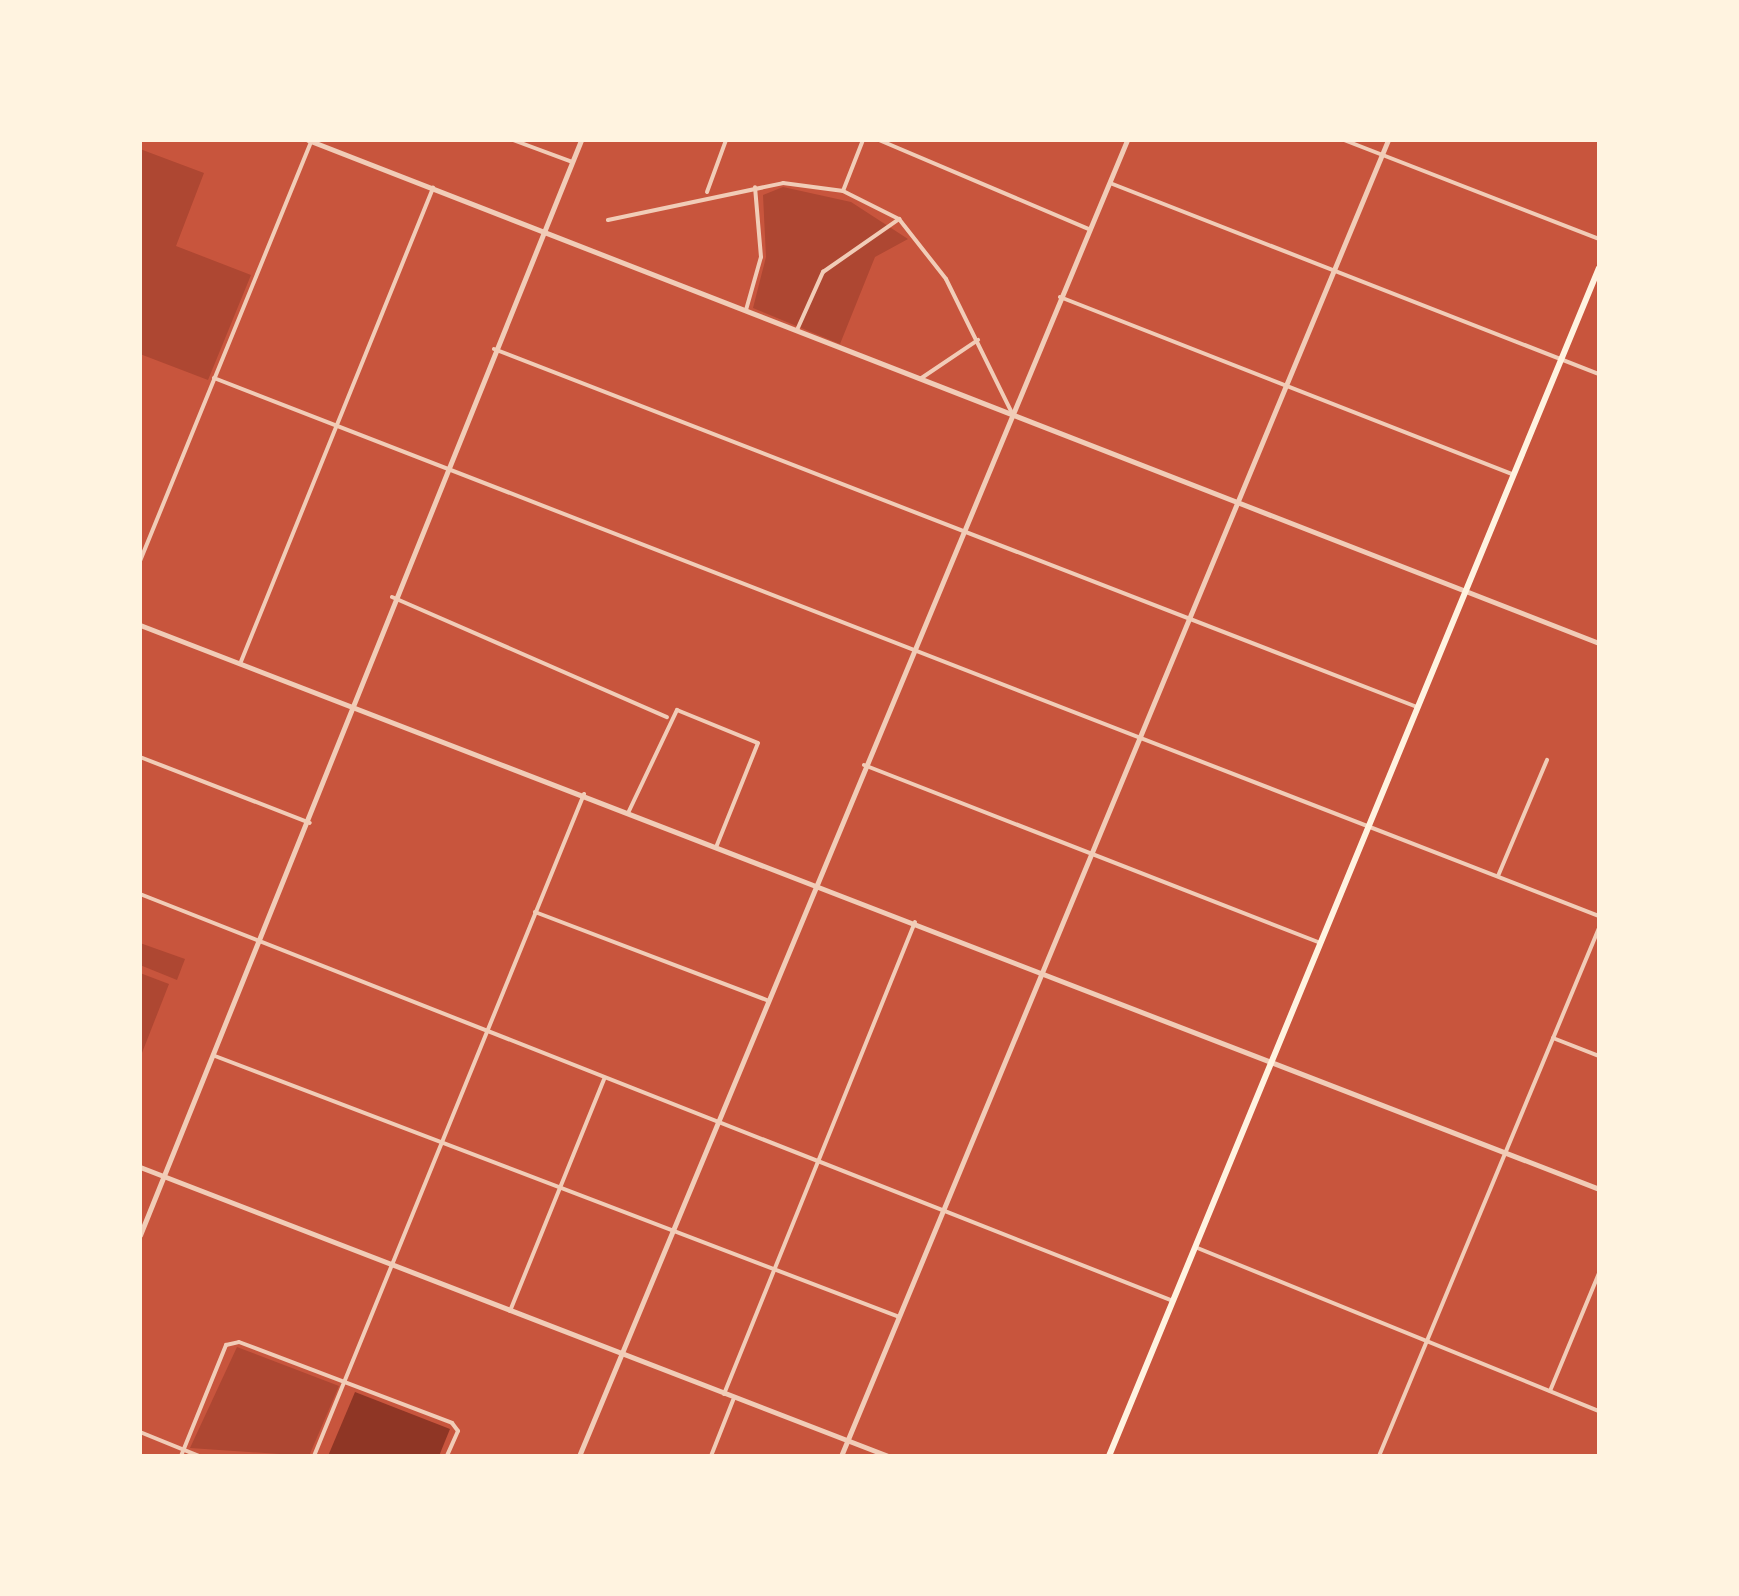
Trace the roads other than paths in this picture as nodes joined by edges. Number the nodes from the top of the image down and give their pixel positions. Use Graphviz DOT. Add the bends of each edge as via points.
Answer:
graph roads {
  1 [pos="310,140"];
  2 [pos="514,140"];
  3 [pos="581,140"];
  4 [pos="726,140"];
  5 [pos="863,140"];
  6 [pos="879,140"];
  7 [pos="1126,140"];
  8 [pos="1344,140"];
  9 [pos="1388,140"];
  10 [pos="1382,154"];
  11 [pos="572,162"];
  12 [pos="1108,183"];
  13 [pos="755,187"];
  14 [pos="433,188"];
  15 [pos="842,191"];
  16 [pos="707,193"];
  17 [pos="608,220"];
  18 [pos="898,220"];
  19 [pos="1089,229"];
  20 [pos="542,233"];
  21 [pos="1599,240"];
  22 [pos="1599,268"];
  23 [pos="1333,271"];
  24 [pos="1060,297"];
  25 [pos="746,310"];
  26 [pos="797,330"];
  27 [pos="978,340"];
  28 [pos="494,349"];
  29 [pos="1562,359"];
  30 [pos="1599,374"];
  31 [pos="214,378"];
  32 [pos="920,379"];
  33 [pos="1285,387"];
  34 [pos="1012,413"];
  35 [pos="333,420"];
  36 [pos="448,462"];
  37 [pos="1514,475"];
  38 [pos="1238,502"];
  39 [pos="962,530"];
  40 [pos="140,561"];
  41 [pos="1466,590"];
  42 [pos="392,597"];
  43 [pos="1190,616"];
  44 [pos="140,626"];
  45 [pos="1599,643"];
  46 [pos="914,646"];
  47 [pos="240,664"];
  48 [pos="359,704"];
  49 [pos="1418,708"];
  50 [pos="668,717"];
  51 [pos="1141,734"];
  52 [pos="140,757"];
  53 [pos="1548,760"];
  54 [pos="864,764"];
  55 [pos="584,794"];
  56 [pos="629,811"];
  57 [pos="310,823"];
  58 [pos="1370,825"];
  59 [pos="717,844"];
  60 [pos="1092,853"];
  61 [pos="1498,876"];
  62 [pos="814,883"];
  63 [pos="140,894"];
  64 [pos="535,912"];
  65 [pos="1599,916"];
  66 [pos="915,922"];
  67 [pos="1599,928"];
  68 [pos="262,942"];
  69 [pos="1320,943"];
  70 [pos="1043,971"];
  71 [pos="767,1000"];
  72 [pos="487,1032"];
  73 [pos="1553,1038"];
  74 [pos="215,1056"];
  75 [pos="1599,1056"];
  76 [pos="1272,1061"];
  77 [pos="605,1077"];
  78 [pos="717,1122"];
  79 [pos="440,1148"];
  80 [pos="1504,1153"];
  81 [pos="819,1160"];
  82 [pos="140,1168"];
  83 [pos="165,1177"];
  84 [pos="1599,1190"];
  85 [pos="558,1193"];
  86 [pos="944,1209"];
  87 [pos="140,1235"];
  88 [pos="670,1235"];
  89 [pos="1195,1248"];
  90 [pos="393,1264"];
  91 [pos="774,1272"];
  92 [pos="1599,1273"];
  93 [pos="1173,1301"];
  94 [pos="510,1311"];
  95 [pos="899,1317"];
  96 [pos="1426,1341"];
  97 [pos="622,1354"];
  98 [pos="346,1384"];
  99 [pos="1550,1391"];
  100 [pos="724,1394"];
  101 [pos="734,1398"];
  102 [pos="1599,1410"];
  103 [pos="140,1432"];
  104 [pos="848,1440"];
  105 [pos="182,1453"];
  106 [pos="199,1456"];
  107 [pos="314,1456"];
  108 [pos="447,1456"];
  109 [pos="578,1456"];
  110 [pos="710,1456"];
  111 [pos="842,1456"];
  112 [pos="888,1456"];
  113 [pos="1109,1456"];
  114 [pos="1379,1456"];
  1 -- 14 [label="street"];
  1 -- 31 [label="street"];
  2 -- 11 [label="street"];
  3 -- 11 [label="street"];
  4 -- 16 [label="street"];
  5 -- 15 [label="street"];
  6 -- 19 [label="street"];
  7 -- 12 [label="street"];
  8 -- 10 [label="street"];
  9 -- 10 [label="street"];
  10 -- 21 [label="street"];
  10 -- 23 [label="street"];
  11 -- 20 [label="street"];
  12 -- 19 [label="street"];
  12 -- 23 [label="street"];
  13 -- 15 [label="street"];
  13 -- 16 [label="street"];
  13 -- 25 [label="street" via="762,257"];
  14 -- 20 [label="street"];
  14 -- 35 [label="street"];
  15 -- 18 [label="street"];
  16 -- 17 [label="street"];
  18 -- 26 [label="street" via="822,272"];
  18 -- 27 [label="street"];
  19 -- 24 [label="street"];
  20 -- 25 [label="street"];
  20 -- 28 [label="street"];
  22 -- 29 [label="main road"];
  23 -- 29 [label="street"];
  23 -- 33 [label="street"];
  24 -- 33 [label="street"];
  24 -- 34 [label="street"];
  25 -- 26 [label="street"];
  26 -- 32 [label="street"];
  27 -- 32 [label="street"];
  27 -- 34 [label="street"];
  28 -- 36 [label="street"];
  28 -- 39 [label="street"];
  29 -- 30 [label="street"];
  29 -- 37 [label="main road"];
  31 -- 35 [label="street"];
  31 -- 40 [label="street"];
  32 -- 34 [label="street"];
  33 -- 37 [label="street"];
  33 -- 38 [label="street"];
  34 -- 38 [label="street"];
  34 -- 39 [label="street"];
  35 -- 36 [label="street"];
  35 -- 47 [label="street"];
  36 -- 42 [label="street"];
  36 -- 46 [label="street"];
  37 -- 41 [label="main road"];
  38 -- 41 [label="street"];
  38 -- 43 [label="street"];
  39 -- 43 [label="street"];
  39 -- 46 [label="street"];
  41 -- 45 [label="street"];
  41 -- 49 [label="main road"];
  42 -- 48 [label="street" via="356,689"];
  42 -- 50 [label="street"];
  43 -- 49 [label="street"];
  43 -- 51 [label="street"];
  44 -- 47 [label="street"];
  46 -- 51 [label="street"];
  46 -- 54 [label="street"];
  47 -- 48 [label="street"];
  48 -- 55 [label="street"];
  48 -- 57 [label="street"];
  49 -- 58 [label="main road"];
  50 -- 56 [label="street"];
  50 -- 59 [label="street" via="677,710 758,743"];
  51 -- 58 [label="street"];
  51 -- 60 [label="street"];
  52 -- 57 [label="street"];
  53 -- 61 [label="street"];
  54 -- 60 [label="street"];
  54 -- 62 [label="street"];
  55 -- 56 [label="street"];
  55 -- 64 [label="street"];
  56 -- 59 [label="street"];
  57 -- 68 [label="street"];
  58 -- 61 [label="street"];
  58 -- 69 [label="main road"];
  59 -- 62 [label="street"];
  60 -- 69 [label="street"];
  60 -- 70 [label="street"];
  61 -- 65 [label="street"];
  62 -- 66 [label="street"];
  62 -- 71 [label="street"];
  63 -- 68 [label="street"];
  64 -- 71 [label="street"];
  64 -- 72 [label="street"];
  66 -- 70 [label="street"];
  66 -- 81 [label="street"];
  67 -- 73 [label="street"];
  68 -- 72 [label="street"];
  68 -- 74 [label="street"];
  69 -- 76 [label="main road"];
  70 -- 76 [label="street"];
  70 -- 86 [label="street"];
  71 -- 78 [label="street"];
  72 -- 77 [label="street"];
  72 -- 79 [label="street"];
  73 -- 75 [label="street"];
  73 -- 80 [label="street"];
  74 -- 79 [label="street"];
  74 -- 83 [label="street"];
  76 -- 80 [label="street"];
  76 -- 89 [label="main road"];
  77 -- 78 [label="street"];
  77 -- 85 [label="street"];
  78 -- 81 [label="street"];
  78 -- 88 [label="street"];
  79 -- 85 [label="street"];
  79 -- 90 [label="street"];
  80 -- 84 [label="street"];
  80 -- 96 [label="street"];
  81 -- 86 [label="street"];
  81 -- 91 [label="street"];
  82 -- 83 [label="street"];
  83 -- 87 [label="street"];
  83 -- 90 [label="street"];
  85 -- 88 [label="street"];
  85 -- 94 [label="street"];
  86 -- 93 [label="street"];
  86 -- 95 [label="street"];
  88 -- 91 [label="street"];
  88 -- 97 [label="street"];
  89 -- 93 [label="main road"];
  89 -- 96 [label="street"];
  90 -- 94 [label="street"];
  90 -- 98 [label="street"];
  91 -- 95 [label="street"];
  91 -- 100 [label="street"];
  92 -- 99 [label="street"];
  93 -- 113 [label="main road"];
  94 -- 97 [label="street"];
  95 -- 104 [label="street"];
  96 -- 99 [label="street"];
  96 -- 114 [label="street"];
  97 -- 100 [label="street"];
  97 -- 109 [label="street"];
  98 -- 105 [label="street" via="239,1342 226,1345"];
  98 -- 107 [label="street"];
  98 -- 108 [label="street" via="458,1431"];
  99 -- 102 [label="street"];
  100 -- 101 [label="street"];
  101 -- 104 [label="street"];
  101 -- 110 [label="street"];
  103 -- 105 [label="street"];
  104 -- 111 [label="street"];
  104 -- 112 [label="street"];
  105 -- 106 [label="street"];
}
